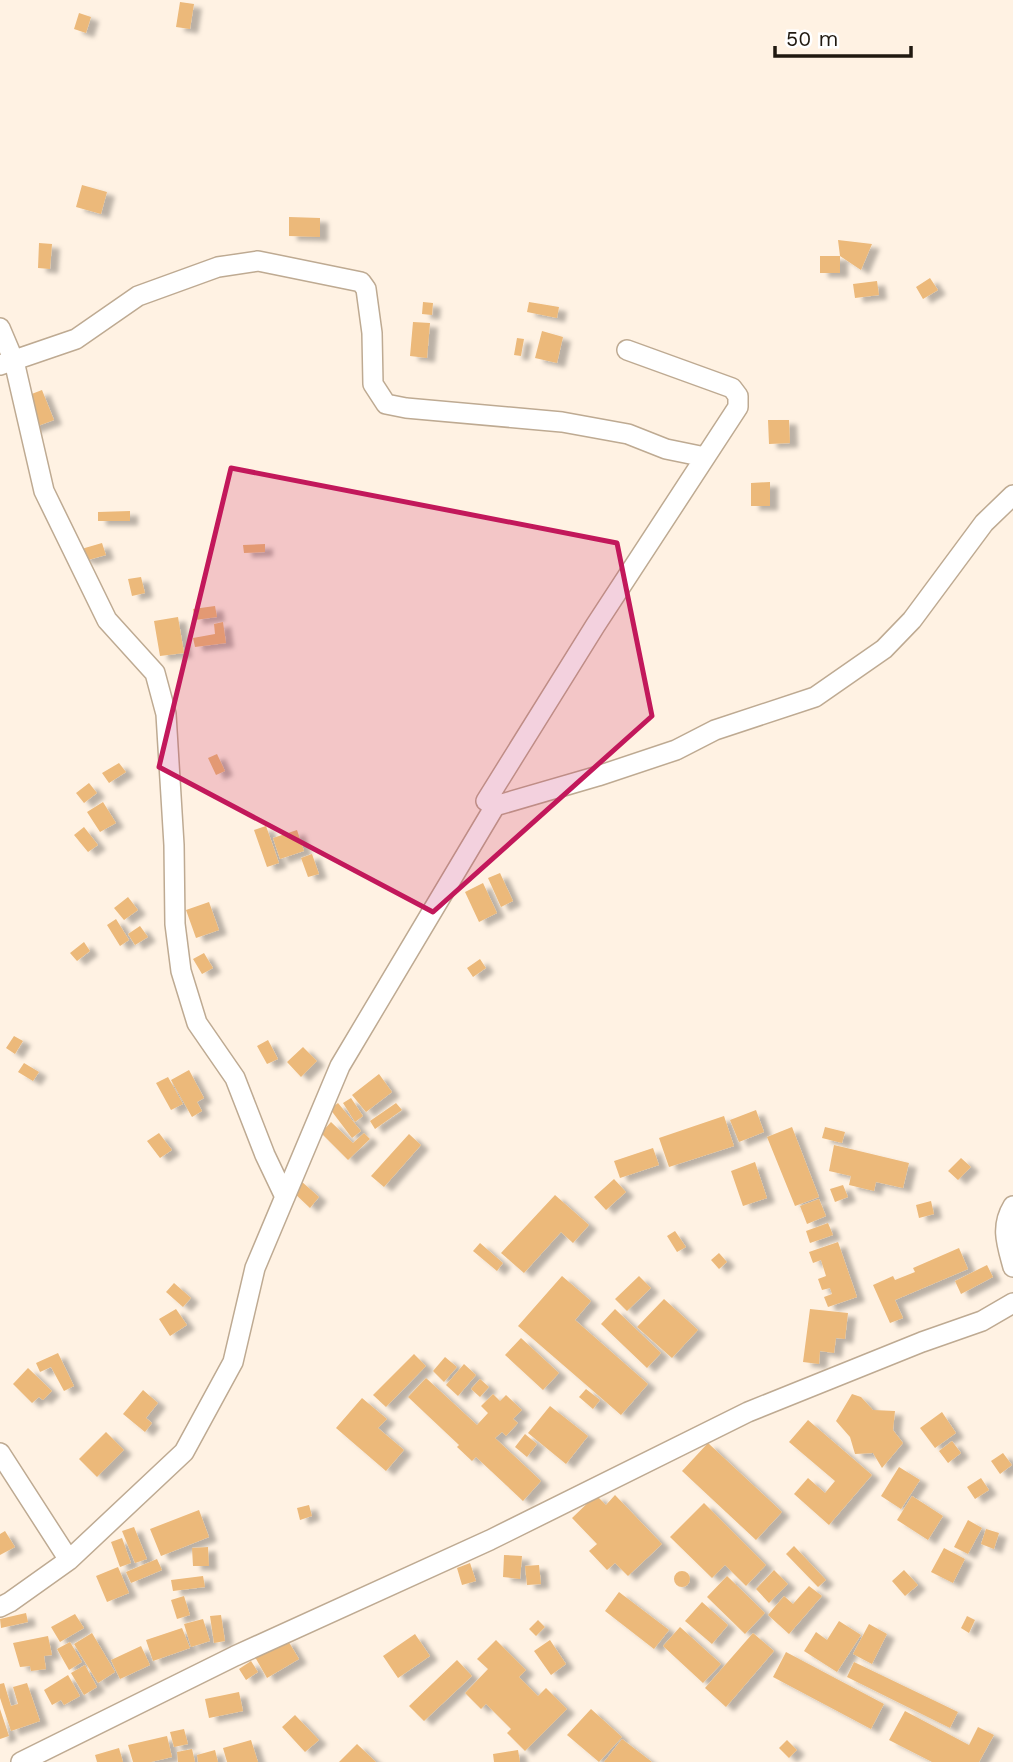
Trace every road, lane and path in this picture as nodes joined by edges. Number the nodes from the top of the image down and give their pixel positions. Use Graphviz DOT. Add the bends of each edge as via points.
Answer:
graph roads {
  1 [pos="0,328"];
  2 [pos="627,350"];
  3 [pos="7,363"];
  4 [pos="705,457"];
  5 [pos="1013,495"];
  6 [pos="495,806"];
  7 [pos="285,1196"];
  8 [pos="1013,1206"];
  9 [pos="1013,1267"];
  10 [pos="1013,1303"];
  11 [pos="0,1453"];
  12 [pos="69,1560"];
  13 [pos="0,1606"];
  14 [pos="21,1762"];
  1 -- 3 [label="street"];
  2 -- 4 [label="street" via="732,387 738,407"];
  3 -- 4 [label="street" via="76,339 138,296 218,267 258,261 361,282 372,333 373,384 386,404 562,422 628,434"];
  3 -- 7 [label="street" via="44,491 107,620 155,673 166,714 181,971 197,1023 235,1078"];
  4 -- 6 [label="street" via="486,801"];
  5 -- 6 [label="street" via="984,523 912,620 884,649 815,696 715,730 676,750"];
  6 -- 7 [label="street" via="340,1066"];
  7 -- 12 [label="street" via="256,1268 233,1362 184,1452"];
  8 -- 9 [label="street" via="1005,1219 1005,1239"];
  10 -- 14 [label="street" via="982,1321 748,1412"];
  11 -- 12 [label="street"];
  12 -- 13 [label="street"];
}
